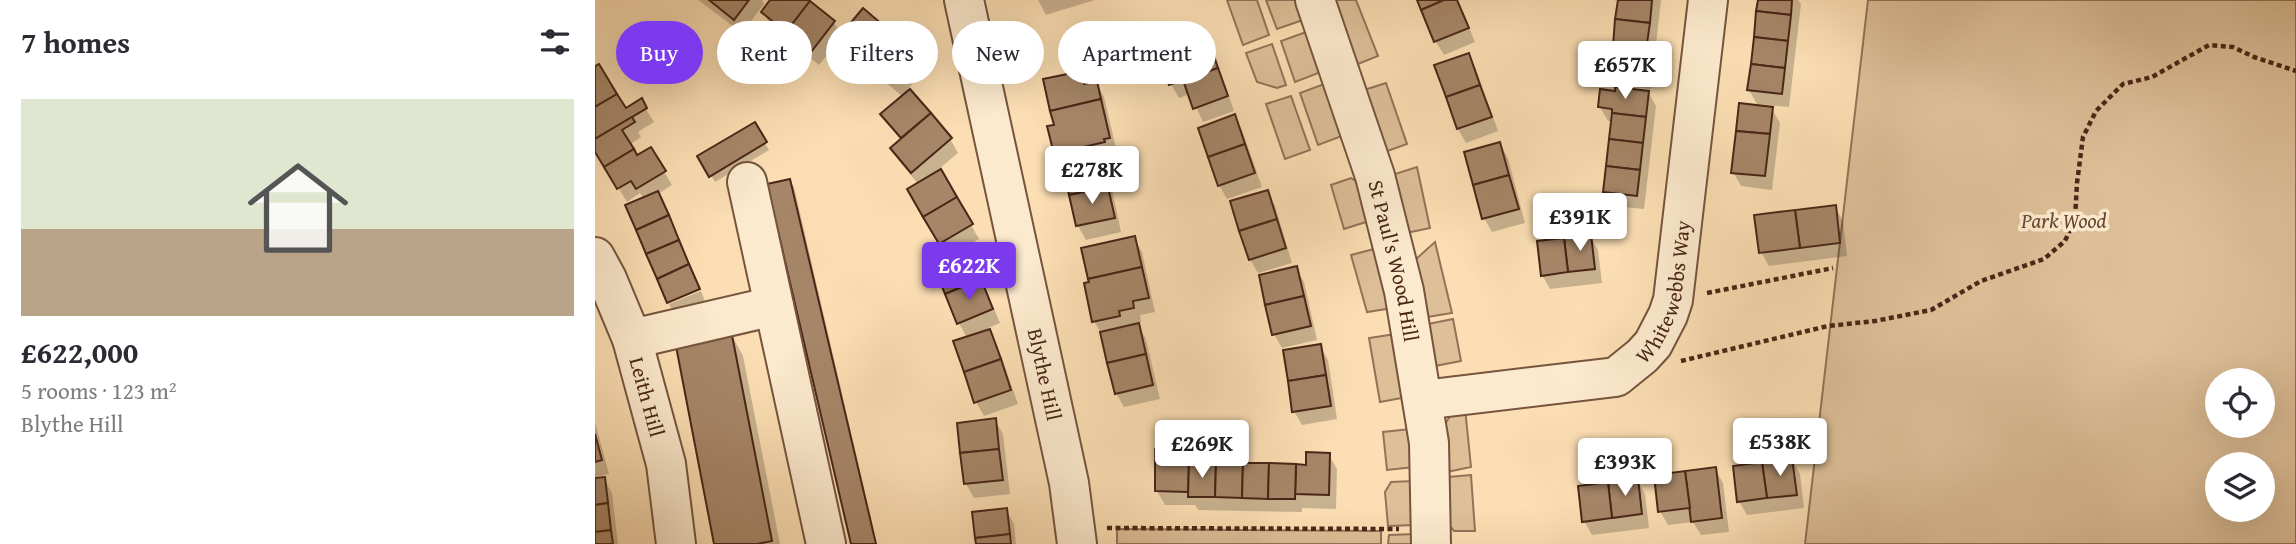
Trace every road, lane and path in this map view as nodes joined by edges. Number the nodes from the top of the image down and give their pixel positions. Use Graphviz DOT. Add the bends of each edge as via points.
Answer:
graph roads {
  1 [pos="964,0"];
  2 [pos="1315,0"];
  3 [pos="1708,0"];
  4 [pos="2296,71"];
  5 [pos="747,182"];
  6 [pos="1833,268"];
  7 [pos="599,274"];
  8 [pos="1672,300"];
  9 [pos="774,306"];
  10 [pos="632,339"];
  11 [pos="1669,364"];
  12 [pos="1423,400"];
  13 [pos="1075,536"];
  14 [pos="1431,537"];
  15 [pos="676,544"];
  16 [pos="826,544"];
  1 -- 13 [label="street, Blythe Hill" via="1069,483"];
  2 -- 12 [label="street, St Paul's Wood Hill" via="1375,176 1404,291"];
  3 -- 8 [label="street, Whitewebbs Way"];
  4 -- 11 [label="path" via="2233,47 2209,45 2152,77 2123,84 2096,111 2083,137 2075,219 2065,241 2044,259 1980,281 1931,310 1828,326"];
  5 -- 9 [label="street"];
  6 -- 8 [label="path"];
  7 -- 10 [label="street, Leith Hill"];
  8 -- 12 [label="street, Whitewebbs Way" via="1653,344 1616,377"];
  9 -- 10 [label="street"];
  9 -- 16 [label="street"];
  10 -- 15 [label="street, Leith Hill" via="666,464"];
  12 -- 14 [label="street, St Paul's Wood Hill"];
  13 -- 14 [label="path"];
}
